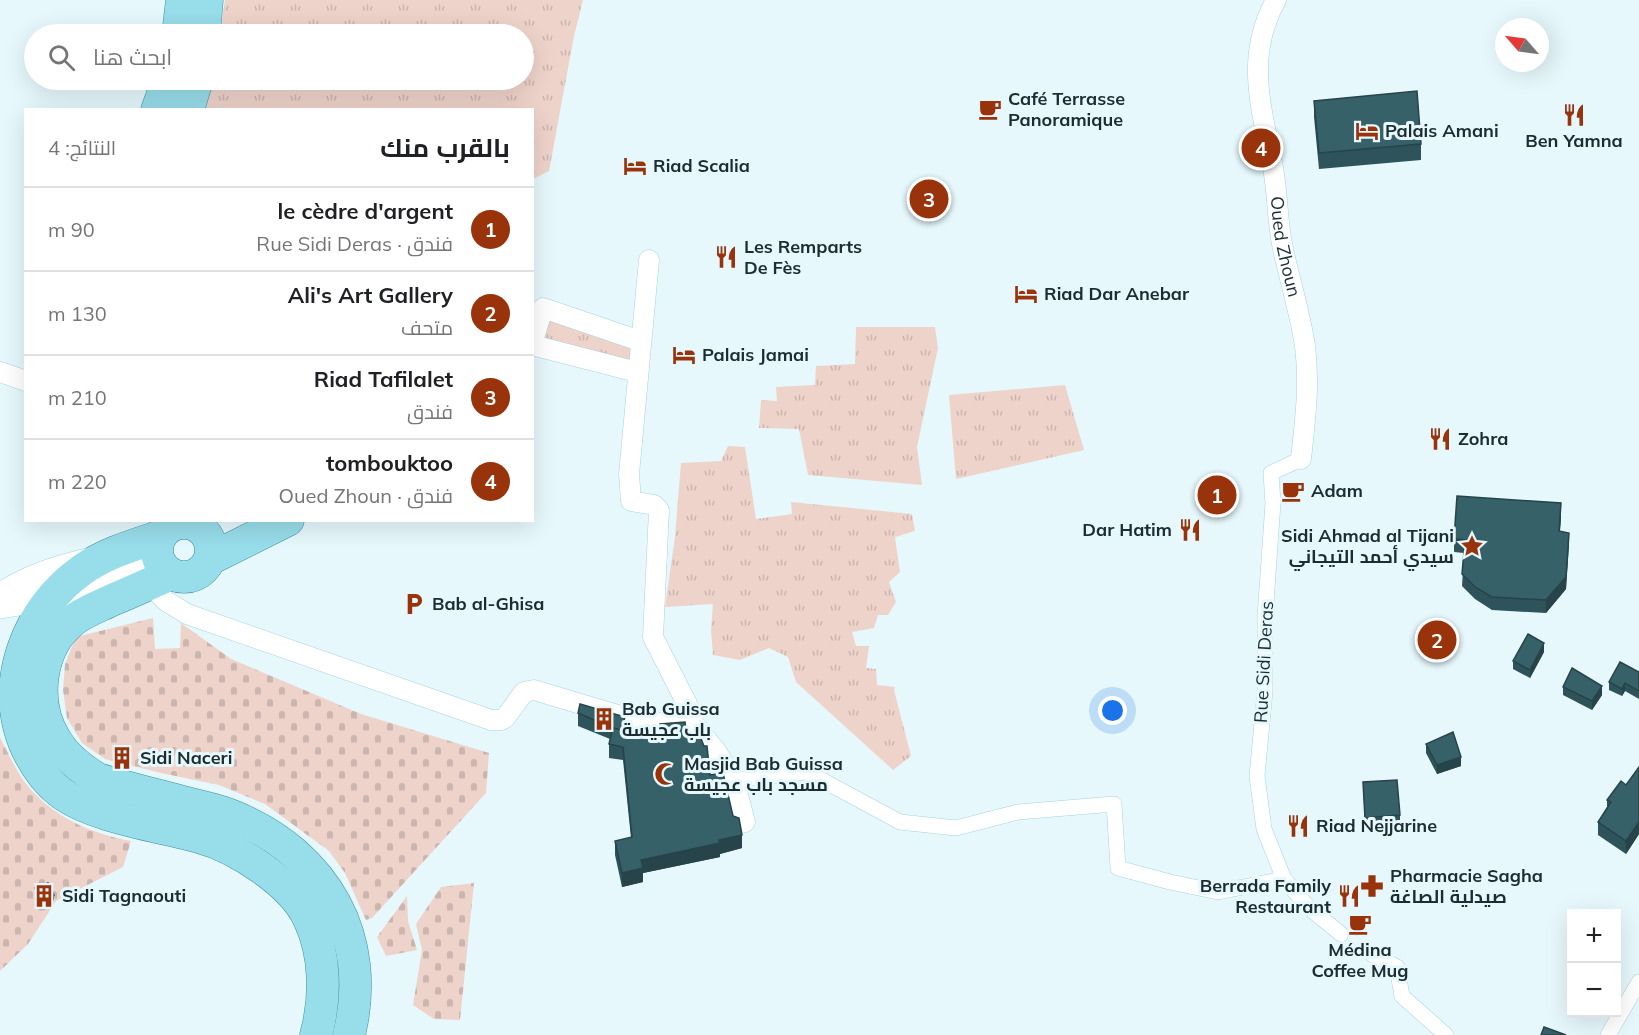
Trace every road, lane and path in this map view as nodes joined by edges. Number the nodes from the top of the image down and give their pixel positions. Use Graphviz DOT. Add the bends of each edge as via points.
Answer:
graph roads {
  1 [pos="182,0"];
  2 [pos="207,0"];
  3 [pos="1276,0"];
  4 [pos="179,24"];
  5 [pos="205,24"];
  6 [pos="164,90"];
  7 [pos="194,90"];
  8 [pos="158,108"];
  9 [pos="189,108"];
  10 [pos="649,260"];
  11 [pos="534,338"];
  12 [pos="640,341"];
  13 [pos="534,346"];
  14 [pos="0,372"];
  15 [pos="637,372"];
  16 [pos="24,380"];
  17 [pos="1301,459"];
  18 [pos="199,522"];
  19 [pos="284,522"];
  20 [pos="100,559"];
  21 [pos="210,560"];
  22 [pos="161,565"];
  23 [pos="0,597"];
  24 [pos="53,598"];
  25 [pos="0,605"];
  26 [pos="8,704"];
  27 [pos="691,720"];
  28 [pos="734,780"];
  29 [pos="745,822"];
  30 [pos="1284,879"];
  31 [pos="1341,934"];
  32 [pos="1373,955"];
  33 [pos="1639,982"];
  34 [pos="316,1035"];
  35 [pos="349,1035"];
  36 [pos="1446,1035"];
  37 [pos="1608,1035"];
  1 -- 4 [label="main road"];
  2 -- 5 [label="main road"];
  3 -- 17 [label="street, Oued Zhoun" via="1262,34 1257,64 1282,248 1305,346 1308,376"];
  6 -- 8 [label="main road"];
  7 -- 9 [label="main road"];
  10 -- 12 [label="street"];
  11 -- 12 [label="street" via="543,308"];
  12 -- 15 [label="street"];
  13 -- 15 [label="street"];
  14 -- 16 [label="street"];
  15 -- 27 [label="street" via="630,498 633,503 654,505 659,510 654,637"];
  17 -- 30 [label="street, Rue Sidi Deras" via="1271,473 1265,691 1257,776 1264,829"];
  18 -- 21 [label="main road" via="210,539"];
  18 -- 22 [label="main road" via="173,525"];
  19 -- 21 [label="main road"];
  20 -- 22 [label="main road"];
  20 -- 23 [label="main road" via="40,575"];
  20 -- 24 [label="main road"];
  21 -- 22 [label="main road" via="196,575 181,578"];
  22 -- 24 [label="main road"];
  22 -- 27 [label="street" via="166,601 186,614 491,720 505,718 524,693 534,690 641,722"];
  22 -- 35 [label="main road" via="76,618 56,639 42,678 49,727 64,751 98,779 234,816 272,836 314,871 340,911 353,952 355,996"];
  24 -- 25 [label="main road"];
  24 -- 26 [label="main road" via="36,620 20,655"];
  26 -- 34 [label="main road" via="28,751 59,792 98,811 222,844 256,864 303,908 321,964 322,1002"];
  27 -- 28 [label="street"];
  28 -- 29 [label="street"];
  28 -- 30 [label="street" via="807,772 900,822 956,828 1018,812 1114,804 1118,868 1218,892"];
  30 -- 31 [label="street" via="1309,908"];
  32 -- 36 [label="street" via="1397,967 1402,996"];
  33 -- 37 [label="street"];
}
